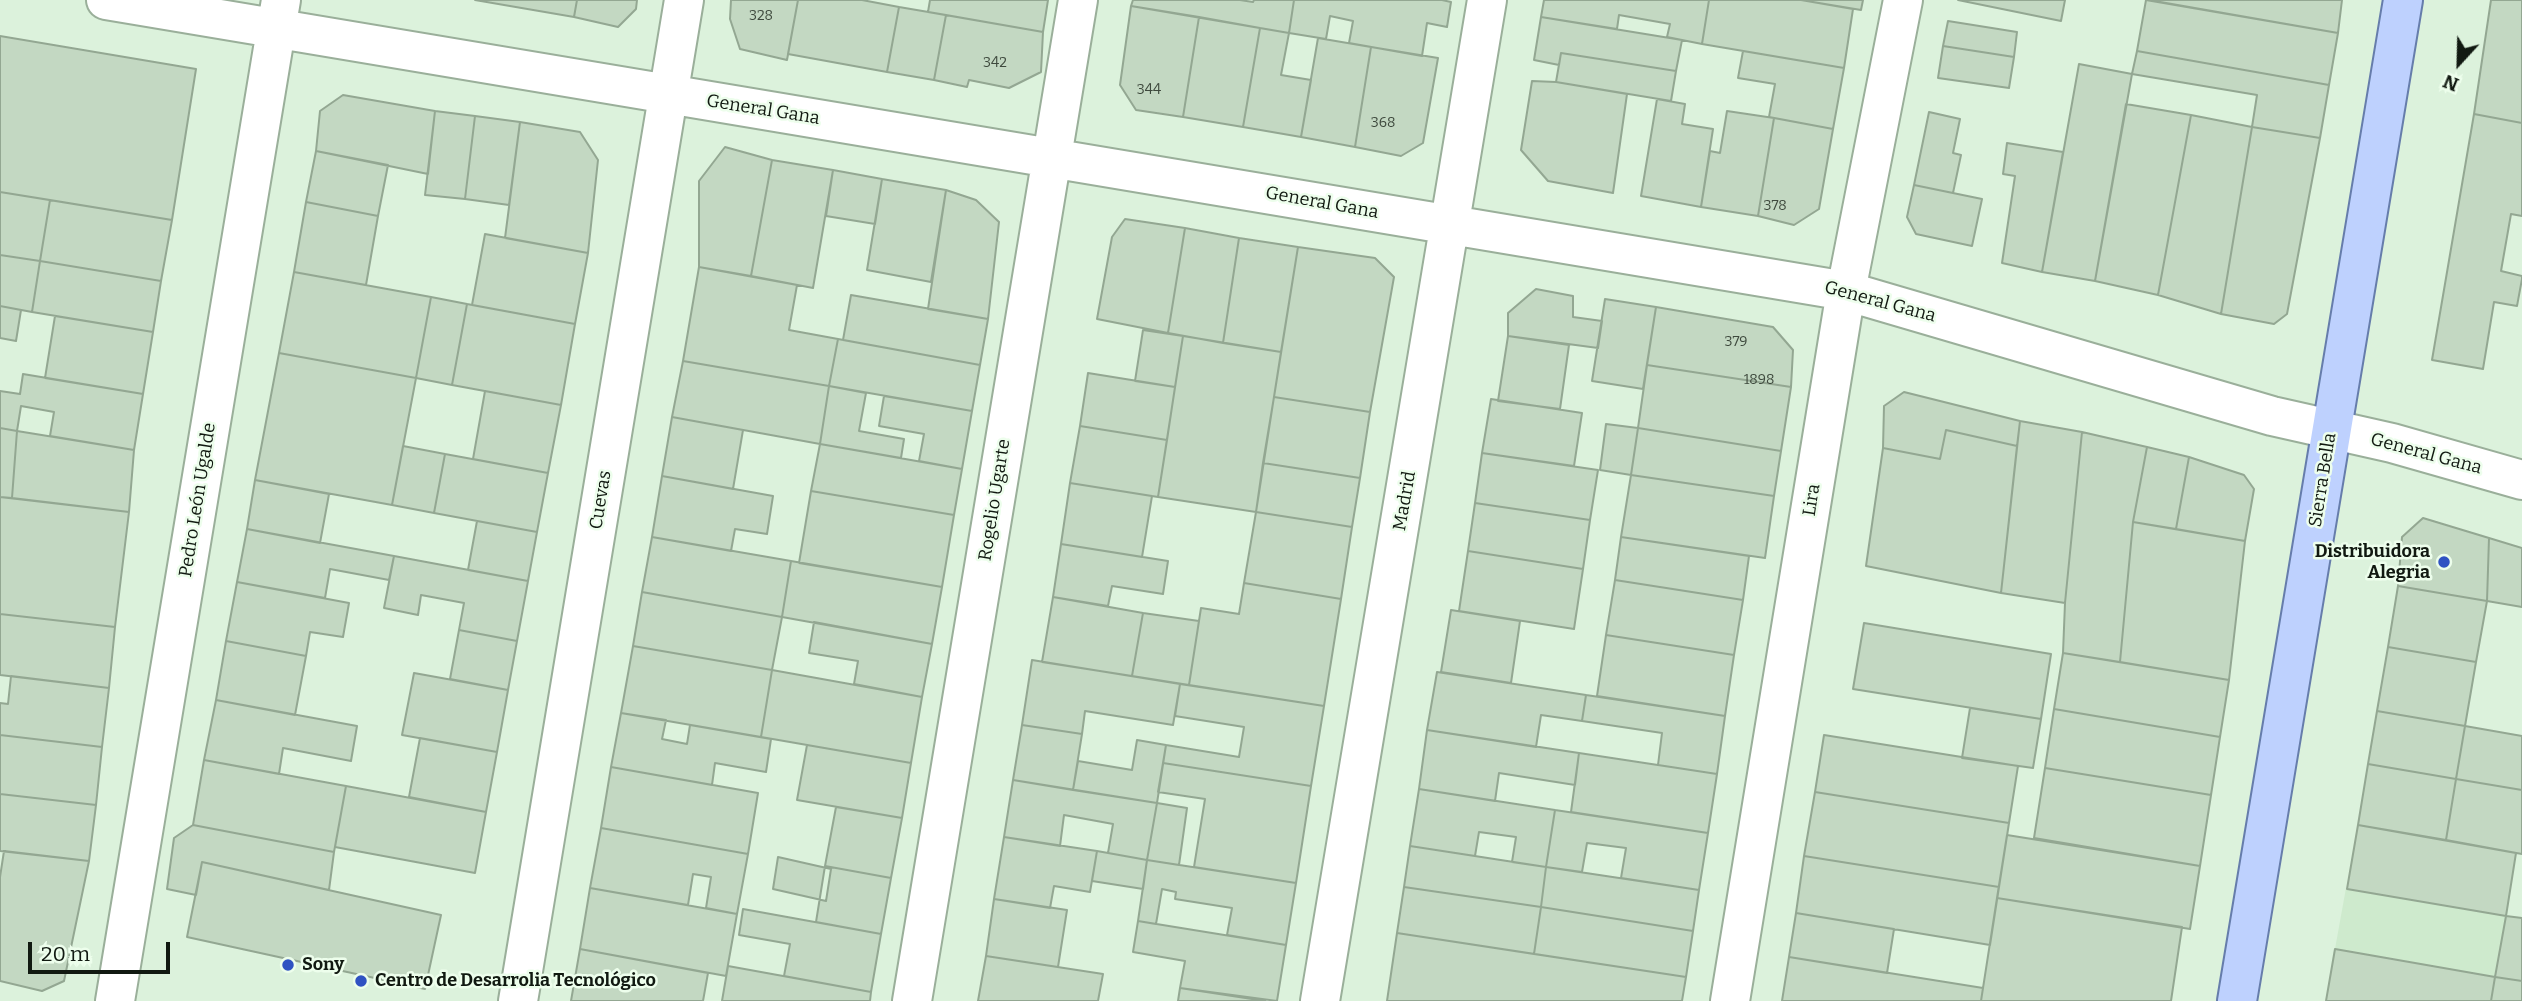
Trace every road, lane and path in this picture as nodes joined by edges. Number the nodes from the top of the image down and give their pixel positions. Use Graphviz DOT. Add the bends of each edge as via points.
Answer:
graph roads {
  1 [pos="106,0"];
  2 [pos="684,0"];
  3 [pos="1079,0"];
  4 [pos="1487,0"];
  5 [pos="1903,0"];
  6 [pos="2403,0"];
  7 [pos="279,14"];
  8 [pos="668,94"];
  9 [pos="1052,158"];
  10 [pos="1450,224"];
  11 [pos="1846,291"];
  12 [pos="2332,429"];
  13 [pos="2522,480"];
  14 [pos="115,1001"];
  15 [pos="518,1001"];
  16 [pos="912,1001"];
  17 [pos="1320,1001"];
  18 [pos="1730,1001"];
  19 [pos="2237,1001"];
  1 -- 7 [label="street, General Gana"];
  2 -- 8 [label="street, Cuevas"];
  3 -- 9 [label="street, Rogelio Ugarte"];
  4 -- 10 [label="street, Madrid"];
  5 -- 11 [label="street, Lira"];
  6 -- 12 [label="main road, Sierra Bella"];
  7 -- 8 [label="street, General Gana"];
  7 -- 14 [label="street, Pedro León Ugalde"];
  8 -- 9 [label="street, General Gana"];
  8 -- 15 [label="street, Cuevas"];
  9 -- 10 [label="street, General Gana"];
  9 -- 16 [label="street, Rogelio Ugarte"];
  10 -- 11 [label="street, General Gana"];
  10 -- 17 [label="street, Madrid"];
  11 -- 12 [label="street, General Gana" via="2272,416"];
  11 -- 18 [label="street, Lira"];
  12 -- 13 [label="street, General Gana"];
  12 -- 19 [label="main road, Sierra Bella"];
}
